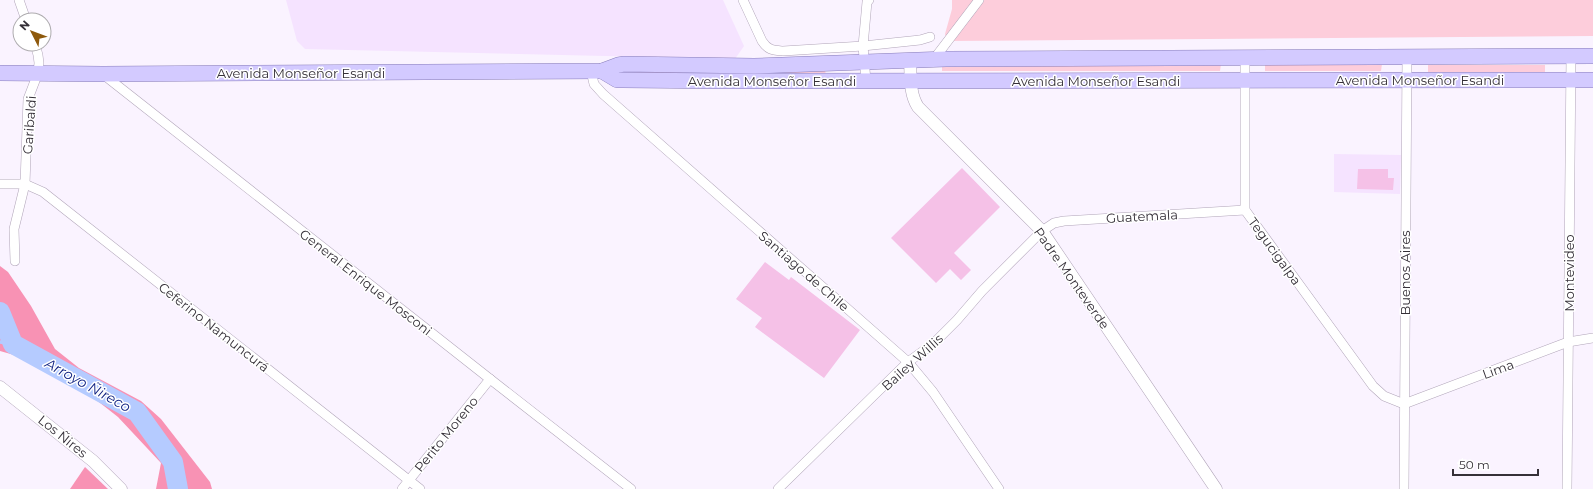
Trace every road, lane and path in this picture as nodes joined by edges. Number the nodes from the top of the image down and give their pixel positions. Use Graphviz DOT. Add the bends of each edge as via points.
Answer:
graph roads {
  1 [pos="19,0"];
  2 [pos="743,0"];
  3 [pos="869,0"];
  4 [pos="979,0"];
  5 [pos="23,12"];
  6 [pos="930,37"];
  7 [pos="863,46"];
  8 [pos="37,52"];
  9 [pos="1407,56"];
  10 [pos="1571,56"];
  11 [pos="1593,56"];
  12 [pos="1245,57"];
  13 [pos="934,59"];
  14 [pos="910,60"];
  15 [pos="865,61"];
  16 [pos="596,71"];
  17 [pos="0,72"];
  18 [pos="38,73"];
  19 [pos="103,74"];
  20 [pos="1245,80"];
  21 [pos="1406,80"];
  22 [pos="1570,80"];
  23 [pos="1593,80"];
  24 [pos="866,81"];
  25 [pos="911,81"];
  26 [pos="0,184"];
  27 [pos="25,184"];
  28 [pos="1245,210"];
  29 [pos="1042,231"];
  30 [pos="15,261"];
  31 [pos="1593,338"];
  32 [pos="1568,342"];
  33 [pos="908,362"];
  34 [pos="490,379"];
  35 [pos="0,387"];
  36 [pos="1404,404"];
  37 [pos="409,480"];
  38 [pos="122,489"];
  39 [pos="402,489"];
  40 [pos="420,489"];
  41 [pos="631,489"];
  42 [pos="778,489"];
  43 [pos="999,489"];
  44 [pos="1216,489"];
  45 [pos="1404,489"];
  46 [pos="1567,489"];
  1 -- 5 [label="street"];
  2 -- 7 [label="street" via="762,41 772,50"];
  3 -- 7 [label="street"];
  4 -- 13 [label="street"];
  6 -- 7 [label="street"];
  7 -- 15 [label="street"];
  8 -- 18 [label="street, Garibaldi"];
  9 -- 10 [label="main road, Avenida Monseñor Esandi"];
  9 -- 12 [label="main road, Avenida Monseñor Esandi"];
  9 -- 21 [label="street, Buenos Aires"];
  10 -- 11 [label="main road, Avenida Monseñor Esandi"];
  10 -- 22 [label="street, Montevideo"];
  12 -- 13 [label="main road, Avenida Monseñor Esandi"];
  12 -- 20 [label="street, Tegucigalpa"];
  13 -- 14 [label="main road, Avenida Monseñor Esandi"];
  14 -- 15 [label="main road, Avenida Monseñor Esandi"];
  14 -- 25 [label="street, Padre Monteverde"];
  15 -- 16 [label="main road, Avenida Monseñor Esandi" via="754,66 624,64"];
  15 -- 24 [label="street"];
  16 -- 19 [label="main road, Avenida Monseñor Esandi"];
  16 -- 24 [label="main road, Avenida Monseñor Esandi" via="617,80"];
  16 -- 33 [label="street, Santiago de Chile" via="594,84 603,94"];
  17 -- 18 [label="main road, Avenida Monseñor Esandi"];
  18 -- 19 [label="main road, Avenida Monseñor Esandi"];
  18 -- 27 [label="street, Garibaldi" via="28,99"];
  19 -- 34 [label="street, General Enrique Mosconi"];
  20 -- 21 [label="main road, Avenida Monseñor Esandi"];
  20 -- 25 [label="main road, Avenida Monseñor Esandi"];
  20 -- 28 [label="street, Tegucigalpa"];
  21 -- 22 [label="main road, Avenida Monseñor Esandi"];
  21 -- 36 [label="street, Buenos Aires"];
  22 -- 23 [label="main road, Avenida Monseñor Esandi"];
  22 -- 32 [label="street, Montevideo"];
  24 -- 25 [label="main road, Avenida Monseñor Esandi"];
  25 -- 29 [label="street, Padre Monteverde" via="914,100 918,107"];
  26 -- 27 [label="street, Ceferino Namuncurá"];
  27 -- 30 [label="street, Garibaldi" via="14,229"];
  27 -- 37 [label="street, Ceferino Namuncurá" via="43,192"];
  28 -- 29 [label="street, Guatemala" via="1064,221 1054,223"];
  28 -- 36 [label="street, Tegucigalpa" via="1373,386 1384,396"];
  29 -- 33 [label="street, Bailey Willis" via="938,339"];
  29 -- 44 [label="street, Padre Monteverde"];
  31 -- 32 [label="street, Lima"];
  32 -- 36 [label="street, Lima"];
  32 -- 46 [label="street, Montevideo"];
  33 -- 42 [label="street, Bailey Willis"];
  33 -- 43 [label="street, Santiago de Chile" via="933,392"];
  34 -- 37 [label="street, Perito Moreno"];
  34 -- 41 [label="street, General Enrique Mosconi"];
  35 -- 38 [label="street, Los Ñires" via="93,461"];
  36 -- 45 [label="street, Buenos Aires"];
  37 -- 39 [label="street, Perito Moreno"];
  37 -- 40 [label="street, Ceferino Namuncurá"];
}
